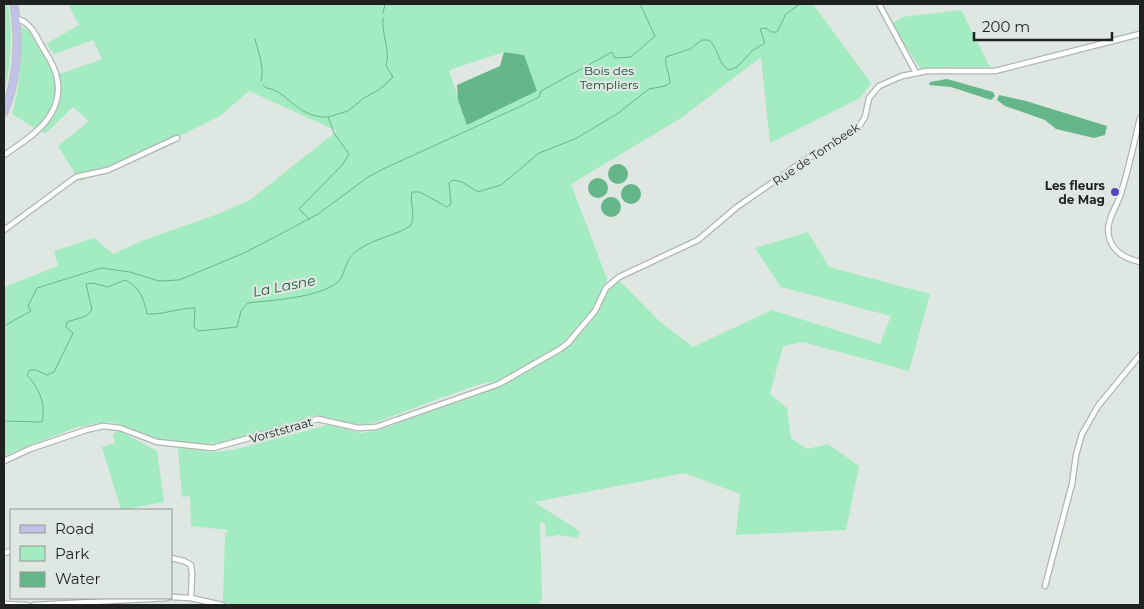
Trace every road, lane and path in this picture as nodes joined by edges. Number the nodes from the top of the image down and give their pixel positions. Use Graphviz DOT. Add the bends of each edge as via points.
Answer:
graph roads {
  1 [pos="14,4"];
  2 [pos="879,4"];
  3 [pos="16,19"];
  4 [pos="1140,34"];
  5 [pos="916,73"];
  6 [pos="4,112"];
  7 [pos="1140,118"];
  8 [pos="177,138"];
  9 [pos="4,155"];
  10 [pos="4,230"];
  11 [pos="1140,262"];
  12 [pos="552,354"];
  13 [pos="1140,355"];
  14 [pos="4,461"];
  15 [pos="172,558"];
  16 [pos="1045,586"];
  17 [pos="172,597"];
  18 [pos="191,598"];
  19 [pos="148,599"];
  20 [pos="4,604"];
  21 [pos="27,605"];
  22 [pos="34,605"];
  23 [pos="222,605"];
  1 -- 3 [label="main road"];
  2 -- 5 [label="street"];
  3 -- 6 [label="main road" via="16,59"];
  3 -- 9 [label="street" via="33,31 53,67 57,77 57,96 43,127"];
  4 -- 5 [label="street, Rue de Tombeek" via="995,71"];
  5 -- 12 [label="street, Rue de Tombeek" via="879,86 868,98 865,117 858,128 737,207 698,240 612,282 568,343"];
  7 -- 11 [label="street" via="1121,194 1108,230 1117,251"];
  8 -- 10 [label="street" via="108,170 76,178"];
  12 -- 14 [label="street, Vorststraat" via="499,384 376,427 358,428 318,420 224,446 202,448 157,442 120,428 103,426 30,449"];
  13 -- 16 [label="street" via="1098,406 1082,434"];
  15 -- 18 [label="street" via="191,565"];
  17 -- 18 [label="street"];
  18 -- 23 [label="street"];
  19 -- 22 [label="street"];
  20 -- 21 [label="street"];
}
